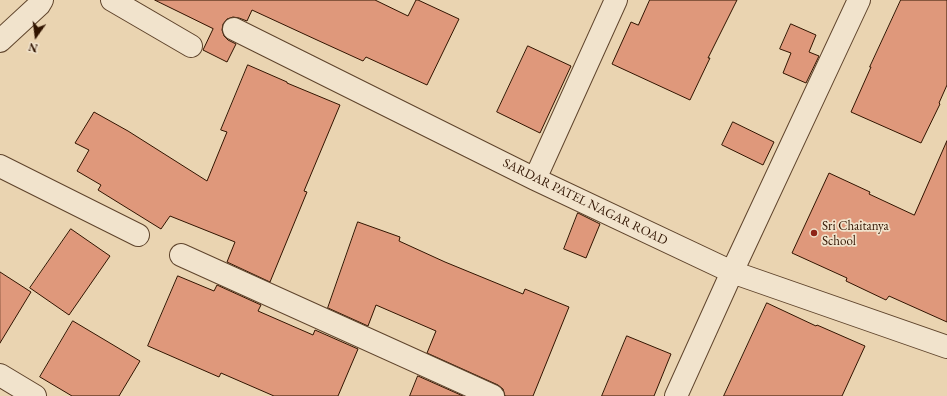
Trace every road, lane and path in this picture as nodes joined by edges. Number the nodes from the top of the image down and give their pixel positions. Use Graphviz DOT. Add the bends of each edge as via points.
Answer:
graph roads {
  1 [pos="42,0"];
  2 [pos="112,0"];
  3 [pos="616,0"];
  4 [pos="859,0"];
  5 [pos="234,29"];
  6 [pos="0,41"];
  7 [pos="191,46"];
  8 [pos="0,166"];
  9 [pos="535,179"];
  10 [pos="138,235"];
  11 [pos="182,255"];
  12 [pos="732,272"];
  13 [pos="947,347"];
  14 [pos="0,375"];
  15 [pos="35,396"];
  16 [pos="493,396"];
  17 [pos="676,396"];
  1 -- 6 [label="street"];
  2 -- 7 [label="street"];
  3 -- 9 [label="street"];
  4 -- 12 [label="street"];
  5 -- 9 [label="street, SARDAR PATEL NAGAR ROAD"];
  8 -- 10 [label="street"];
  9 -- 12 [label="street, SARDAR PATEL NAGAR ROAD"];
  11 -- 16 [label="street"];
  12 -- 13 [label="street, SARDAR PATEL NAGAR ROAD"];
  12 -- 17 [label="street"];
  14 -- 15 [label="street"];
}
